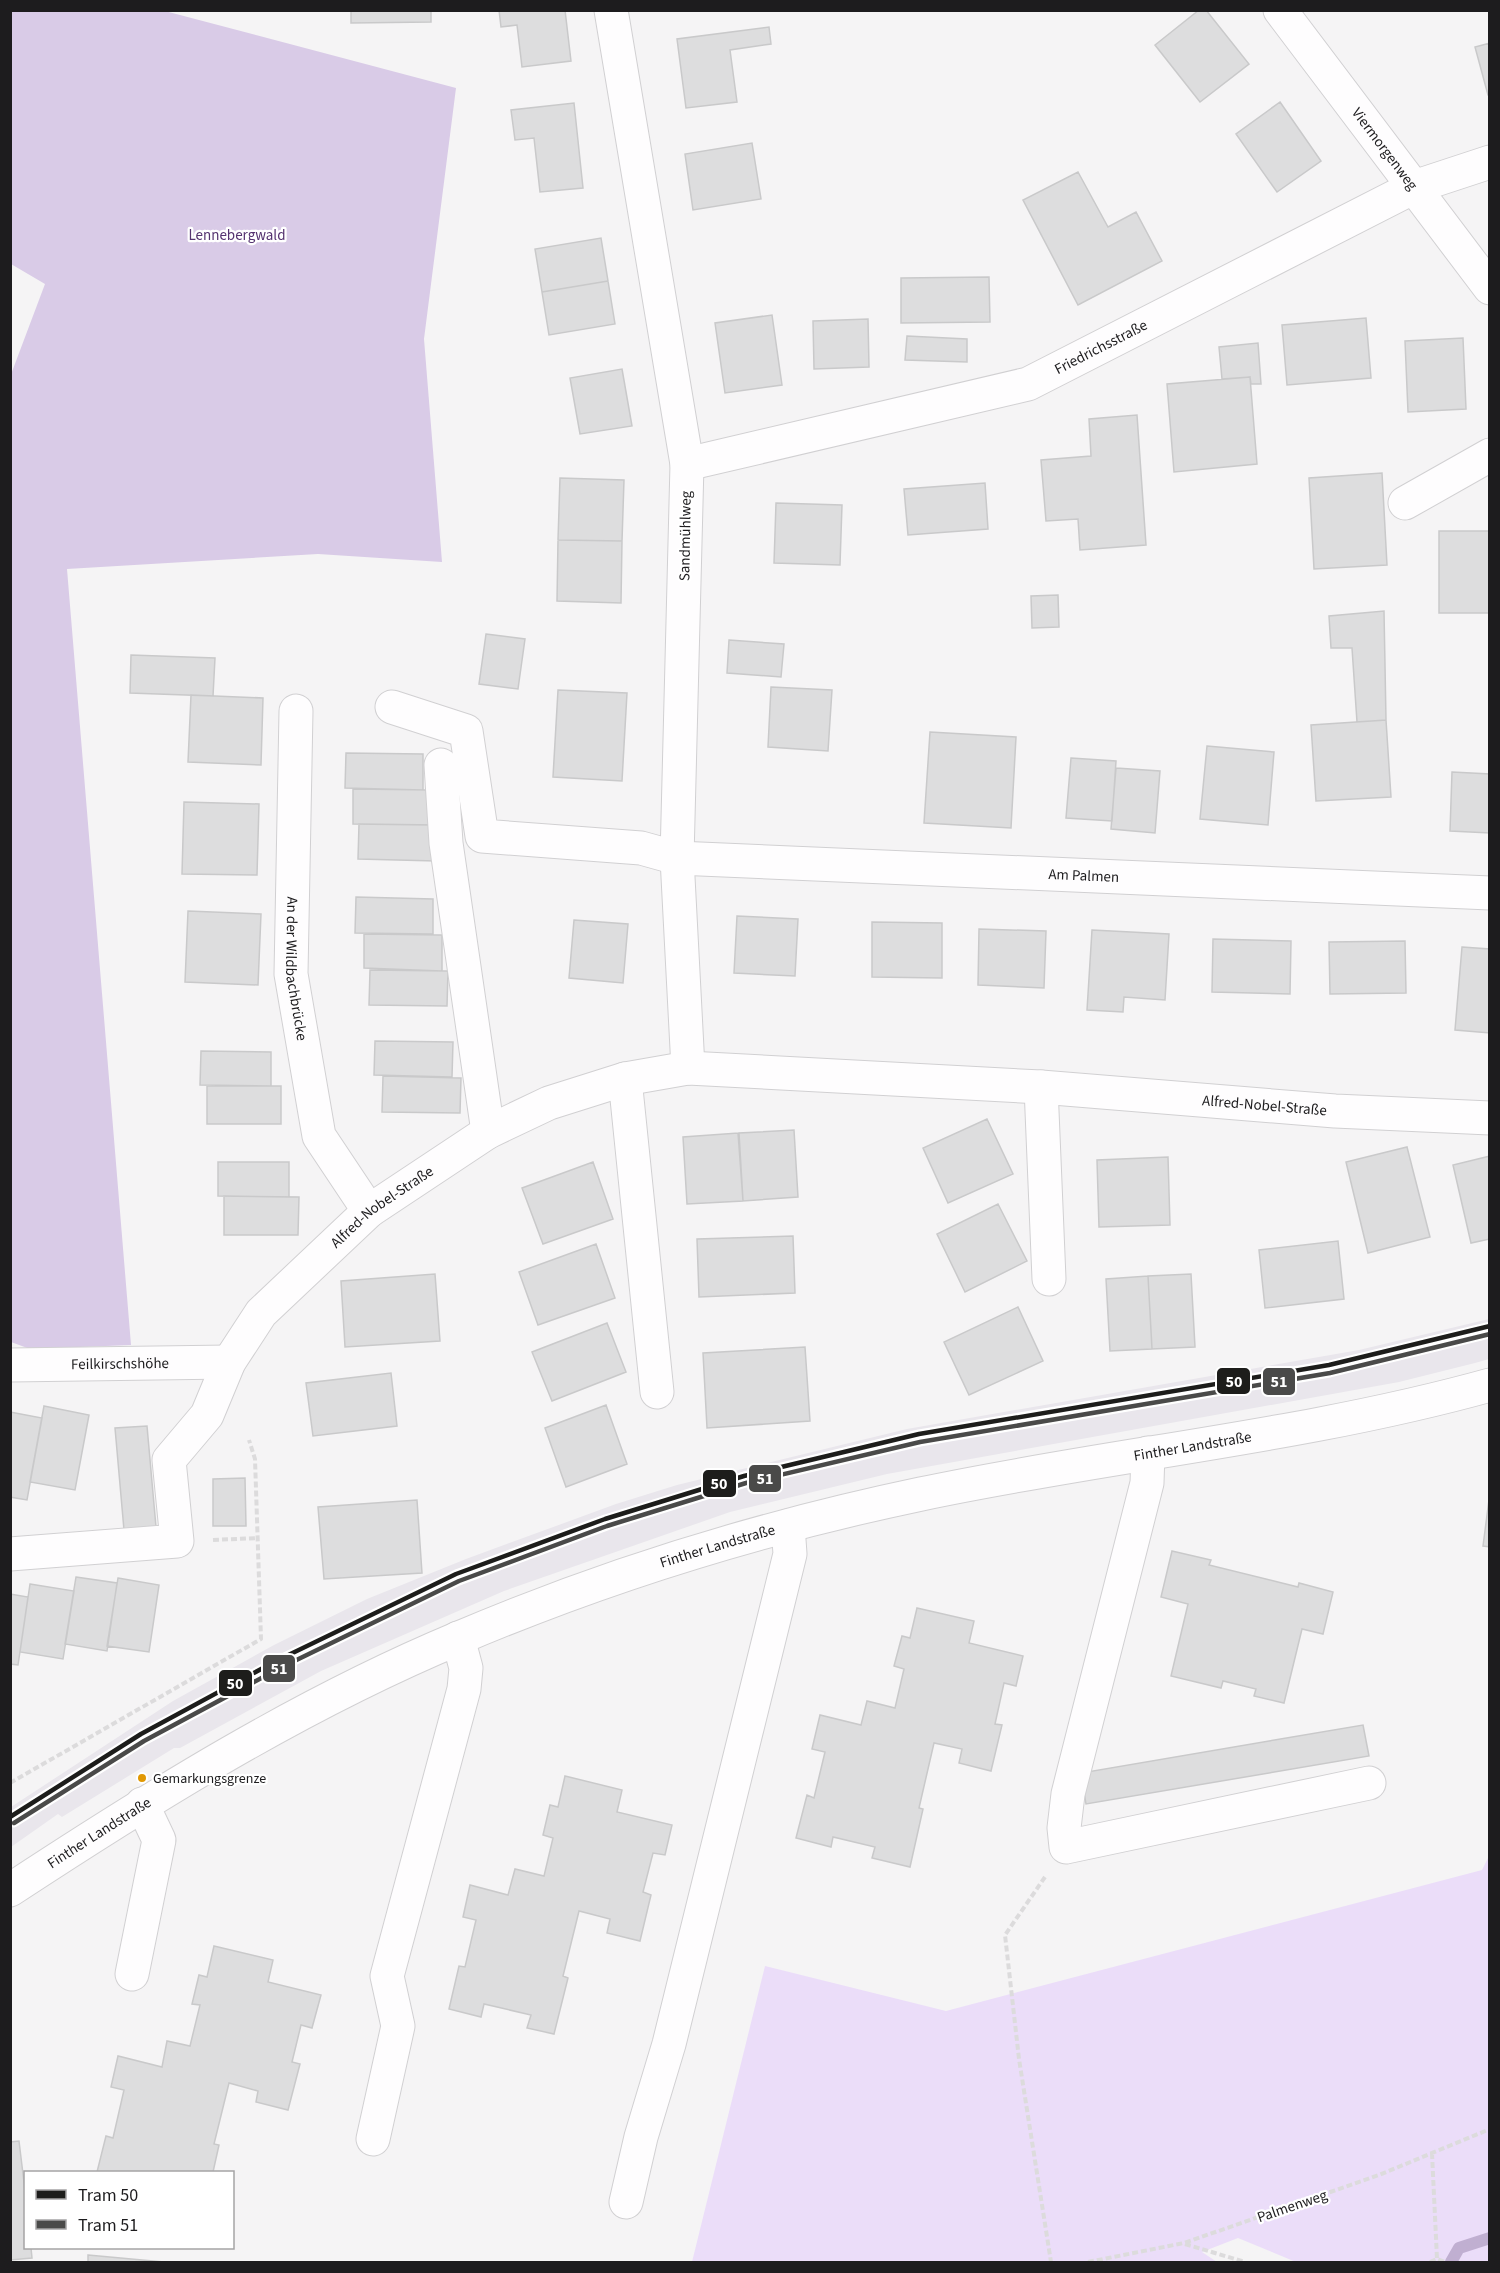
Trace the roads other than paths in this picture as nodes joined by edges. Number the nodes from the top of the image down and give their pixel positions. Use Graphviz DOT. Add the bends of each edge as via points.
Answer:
graph roads {
  1 [pos="611,10"];
  2 [pos="1280,10"];
  3 [pos="1490,162"];
  4 [pos="1414,186"];
  5 [pos="1490,288"];
  6 [pos="1490,455"];
  7 [pos="687,464"];
  8 [pos="1405,503"];
  9 [pos="392,707"];
  10 [pos="296,711"];
  11 [pos="441,765"];
  12 [pos="677,858"];
  13 [pos="1490,893"];
  14 [pos="688,1068"];
  15 [pos="625,1079"];
  16 [pos="1041,1087"];
  17 [pos="1490,1118"];
  18 [pos="488,1132"];
  19 [pos="369,1210"];
  20 [pos="1049,1279"];
  21 [pos="229,1362"];
  22 [pos="10,1365"];
  23 [pos="1490,1385"];
  24 [pos="657,1392"];
  25 [pos="1148,1453"];
  26 [pos="788,1526"];
  27 [pos="10,1554"];
  28 [pos="458,1638"];
  29 [pos="1369,1783"];
  30 [pos="142,1804"];
  31 [pos="10,1890"];
  32 [pos="132,1974"];
  33 [pos="373,2139"];
  34 [pos="626,2202"];
  1 -- 7 [label="street, Sandmühlweg"];
  2 -- 4 [label="street, Viermorgenweg"];
  3 -- 4 [label="street, Friedrichsstraße"];
  4 -- 5 [label="street, Viermorgenweg"];
  4 -- 7 [label="street, Friedrichsstraße" via="1028,384"];
  6 -- 8 [label="street"];
  7 -- 12 [label="street, Sandmühlweg"];
  9 -- 12 [label="street, Am Palmen" via="466,731 483,836 641,848"];
  10 -- 19 [label="street, An der Wildbachbrücke" via="291,974 319,1136"];
  11 -- 18 [label="street" via="446,843"];
  12 -- 13 [label="street, Am Palmen"];
  12 -- 14 [label="street, Sandmühlweg"];
  14 -- 15 [label="street, Alfred-Nobel-Straße"];
  14 -- 16 [label="street, Alfred-Nobel-Straße"];
  15 -- 18 [label="street, Alfred-Nobel-Straße" via="549,1103"];
  15 -- 24 [label="street"];
  16 -- 17 [label="street, Alfred-Nobel-Straße" via="1335,1111"];
  16 -- 20 [label="street"];
  18 -- 19 [label="street, Alfred-Nobel-Straße"];
  19 -- 21 [label="street, Alfred-Nobel-Straße" via="261,1313"];
  21 -- 22 [label="street, Feilkirschshöhe"];
  21 -- 27 [label="street, Alfred-Nobel-Straße" via="207,1415 169,1460 177,1541"];
  23 -- 25 [label="street, Finther Landstraße" via="1386,1411"];
  25 -- 26 [label="street, Finther Landstraße" via="921,1494"];
  25 -- 29 [label="street" via="1147,1483 1068,1794 1066,1847"];
  26 -- 28 [label="street, Finther Landstraße" via="656,1565"];
  26 -- 34 [label="street" via="790,1554"];
  28 -- 30 [label="street, Finther Landstraße" via="276,1727"];
  28 -- 33 [label="street" via="466,1668 464,1689 387,1976 398,2026"];
  30 -- 31 [label="street, Finther Landstraße"];
  30 -- 32 [label="street" via="159,1840"];
}
